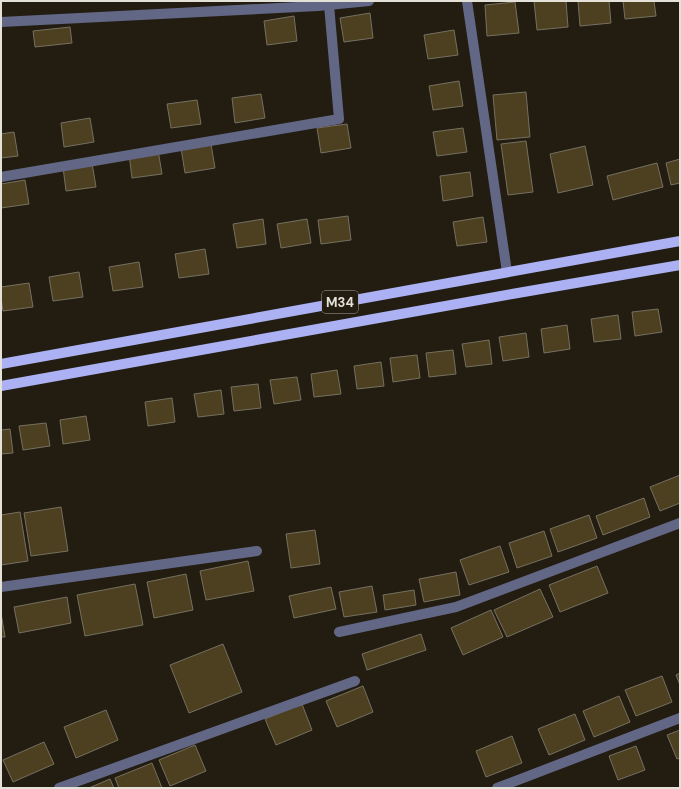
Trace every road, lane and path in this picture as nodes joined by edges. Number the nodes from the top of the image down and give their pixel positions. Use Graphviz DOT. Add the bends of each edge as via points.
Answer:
graph roads {
  1 [pos="369,1"];
  2 [pos="467,1"];
  3 [pos="318,3"];
  4 [pos="329,5"];
  5 [pos="1,22"];
  6 [pos="1,177"];
  7 [pos="680,242"];
  8 [pos="680,265"];
  9 [pos="507,272"];
  10 [pos="1,364"];
  11 [pos="1,386"];
  12 [pos="680,523"];
  13 [pos="257,551"];
  14 [pos="1,587"];
  15 [pos="338,632"];
  16 [pos="355,681"];
  17 [pos="680,718"];
  18 [pos="59,788"];
  19 [pos="497,788"];
  1 -- 4 [label="street"];
  2 -- 9 [label="street"];
  3 -- 4 [label="street"];
  3 -- 5 [label="street"];
  4 -- 6 [label="street" via="339,119"];
  7 -- 9 [label="main road, M34"];
  8 -- 11 [label="main road, M34"];
  9 -- 10 [label="main road, M34"];
  12 -- 15 [label="street" via="456,607"];
  13 -- 14 [label="street"];
  16 -- 18 [label="street"];
  17 -- 19 [label="street"];
}
